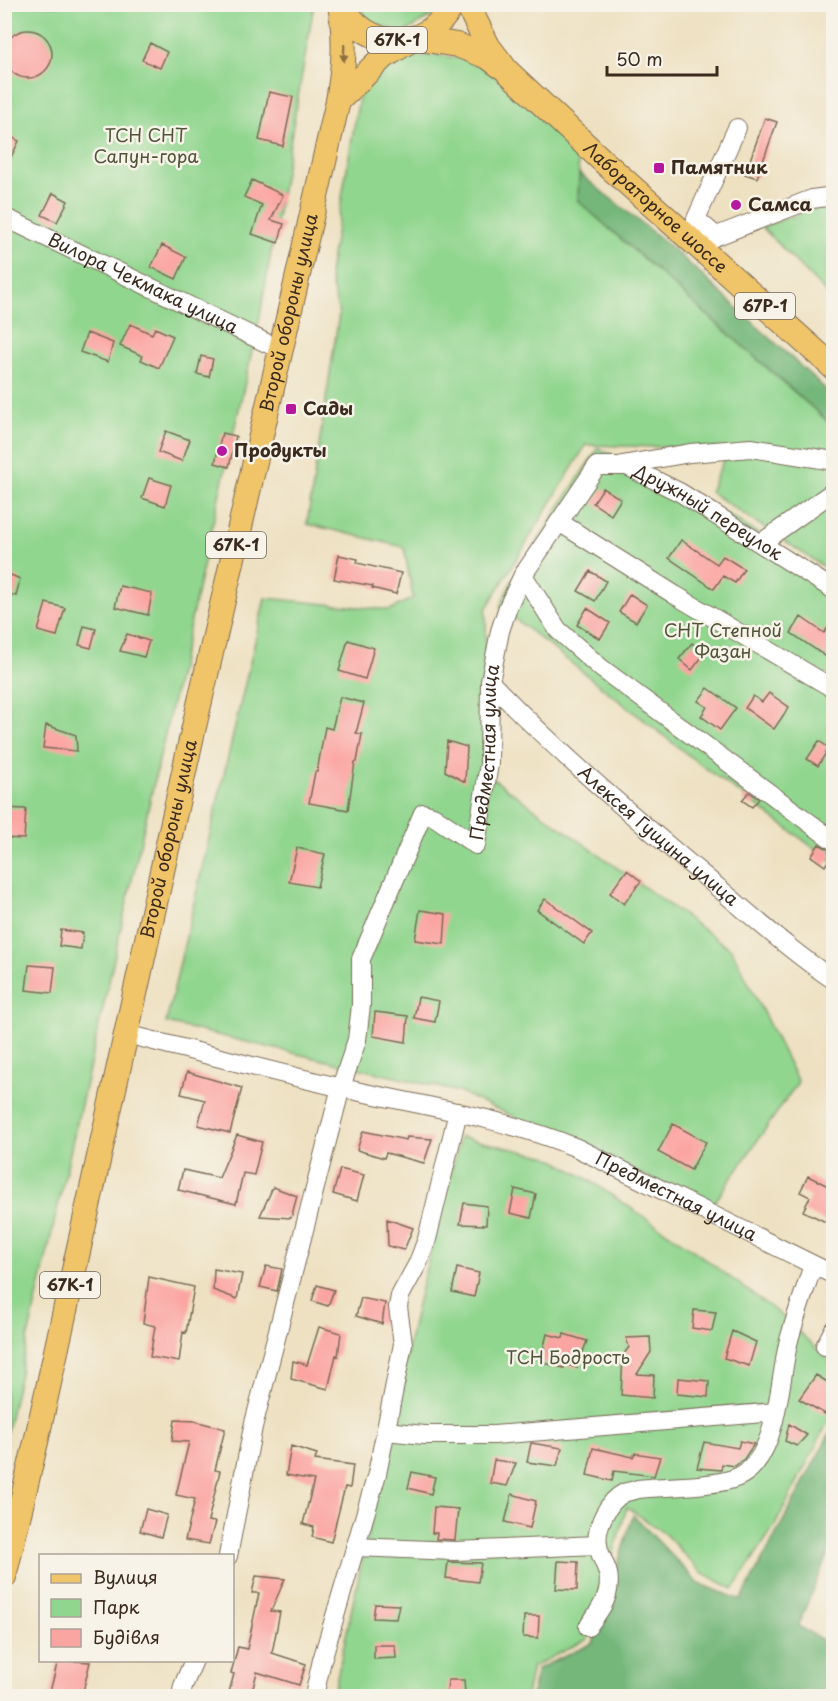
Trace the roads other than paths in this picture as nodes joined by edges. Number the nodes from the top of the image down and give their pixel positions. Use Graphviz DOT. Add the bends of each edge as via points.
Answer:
graph roads {
  1 [pos="340,4"];
  2 [pos="453,4"];
  3 [pos="468,4"];
  4 [pos="414,38"];
  5 [pos="507,71"];
  6 [pos="338,101"];
  7 [pos="737,128"];
  8 [pos="834,196"];
  9 [pos="4,217"];
  10 [pos="706,240"];
  11 [pos="281,350"];
  12 [pos="834,368"];
  13 [pos="834,461"];
  14 [pos="613,466"];
  15 [pos="834,491"];
  16 [pos="559,522"];
  17 [pos="761,543"];
  18 [pos="523,575"];
  19 [pos="834,590"];
  20 [pos="490,682"];
  21 [pos="834,689"];
  22 [pos="834,841"];
  23 [pos="834,980"];
  24 [pos="126,1034"];
  25 [pos="341,1087"];
  26 [pos="458,1112"];
  27 [pos="813,1265"];
  28 [pos="834,1275"];
  29 [pos="834,1329"];
  30 [pos="825,1346"];
  31 [pos="776,1412"];
  32 [pos="386,1431"];
  33 [pos="598,1545"];
  34 [pos="356,1547"];
  35 [pos="228,1554"];
  36 [pos="4,1577"];
  37 [pos="588,1627"];
  38 [pos="193,1662"];
  39 [pos="182,1696"];
  40 [pos="314,1696"];
  1 -- 4 [label="main road, 67К-1" via="353,22 371,35 392,40"];
  1 -- 6 [label="main road, 67К-1, one-way" via="345,52"];
  2 -- 4 [label="main road, 67К-1" via="433,29"];
  3 -- 5 [label="main road, Лабораторное шоссе / 67Р-1" via="488,46"];
  4 -- 5 [label="main road, Лабораторное шоссе / 67Р-1" via="457,45 488,57"];
  4 -- 6 [label="main road, 67К-1" via="382,58"];
  5 -- 10 [label="main road, Лабораторное шоссе / 67Р-1" via="605,163"];
  6 -- 11 [label="main road, Второй обороны улица / 67К-1"];
  7 -- 10 [label="street" via="696,219"];
  8 -- 10 [label="street" via="812,200"];
  9 -- 11 [label="street, Вилора Чекмака улица"];
  10 -- 12 [label="main road, Лабораторное шоссе / 67Р-1"];
  11 -- 24 [label="main road, Второй обороны улица / 67К-1"];
  13 -- 14 [label="street" via="751,448"];
  14 -- 16 [label="street, Дружный переулок" via="597,466"];
  14 -- 17 [label="street, Дружный переулок" via="627,466 681,493"];
  15 -- 17 [label="street"];
  16 -- 18 [label="street, Дружный переулок"];
  16 -- 21 [label="street"];
  17 -- 19 [label="street, Дружный переулок"];
  18 -- 20 [label="street, Предместная улица" via="500,631"];
  18 -- 22 [label="street" via="558,630 601,668"];
  20 -- 23 [label="street, Алексея Гущина улица" via="663,842"];
  20 -- 25 [label="street, Предместная улица" via="489,764 476,845 423,813 361,959 357,1040"];
  24 -- 25 [label="street, Предместная улица"];
  24 -- 36 [label="main road, Второй обороны улица / 67К-1"];
  25 -- 26 [label="street, Предместная улица"];
  25 -- 35 [label="street" via="253,1427"];
  26 -- 27 [label="street, Предместная улица" via="533,1131 577,1148"];
  26 -- 32 [label="street" via="427,1239 400,1296 403,1344"];
  27 -- 28 [label="street, Предместная улица"];
  27 -- 31 [label="street" via="790,1337"];
  29 -- 30 [label="street"];
  31 -- 32 [label="street" via="495,1435"];
  31 -- 33 [label="street" via="761,1455 751,1469 723,1482 626,1492 609,1507 597,1535"];
  32 -- 34 [label="street"];
  33 -- 34 [label="street" via="455,1551"];
  33 -- 37 [label="street" via="607,1566 608,1590"];
  34 -- 40 [label="street"];
  38 -- 39 [label="street"];
}
